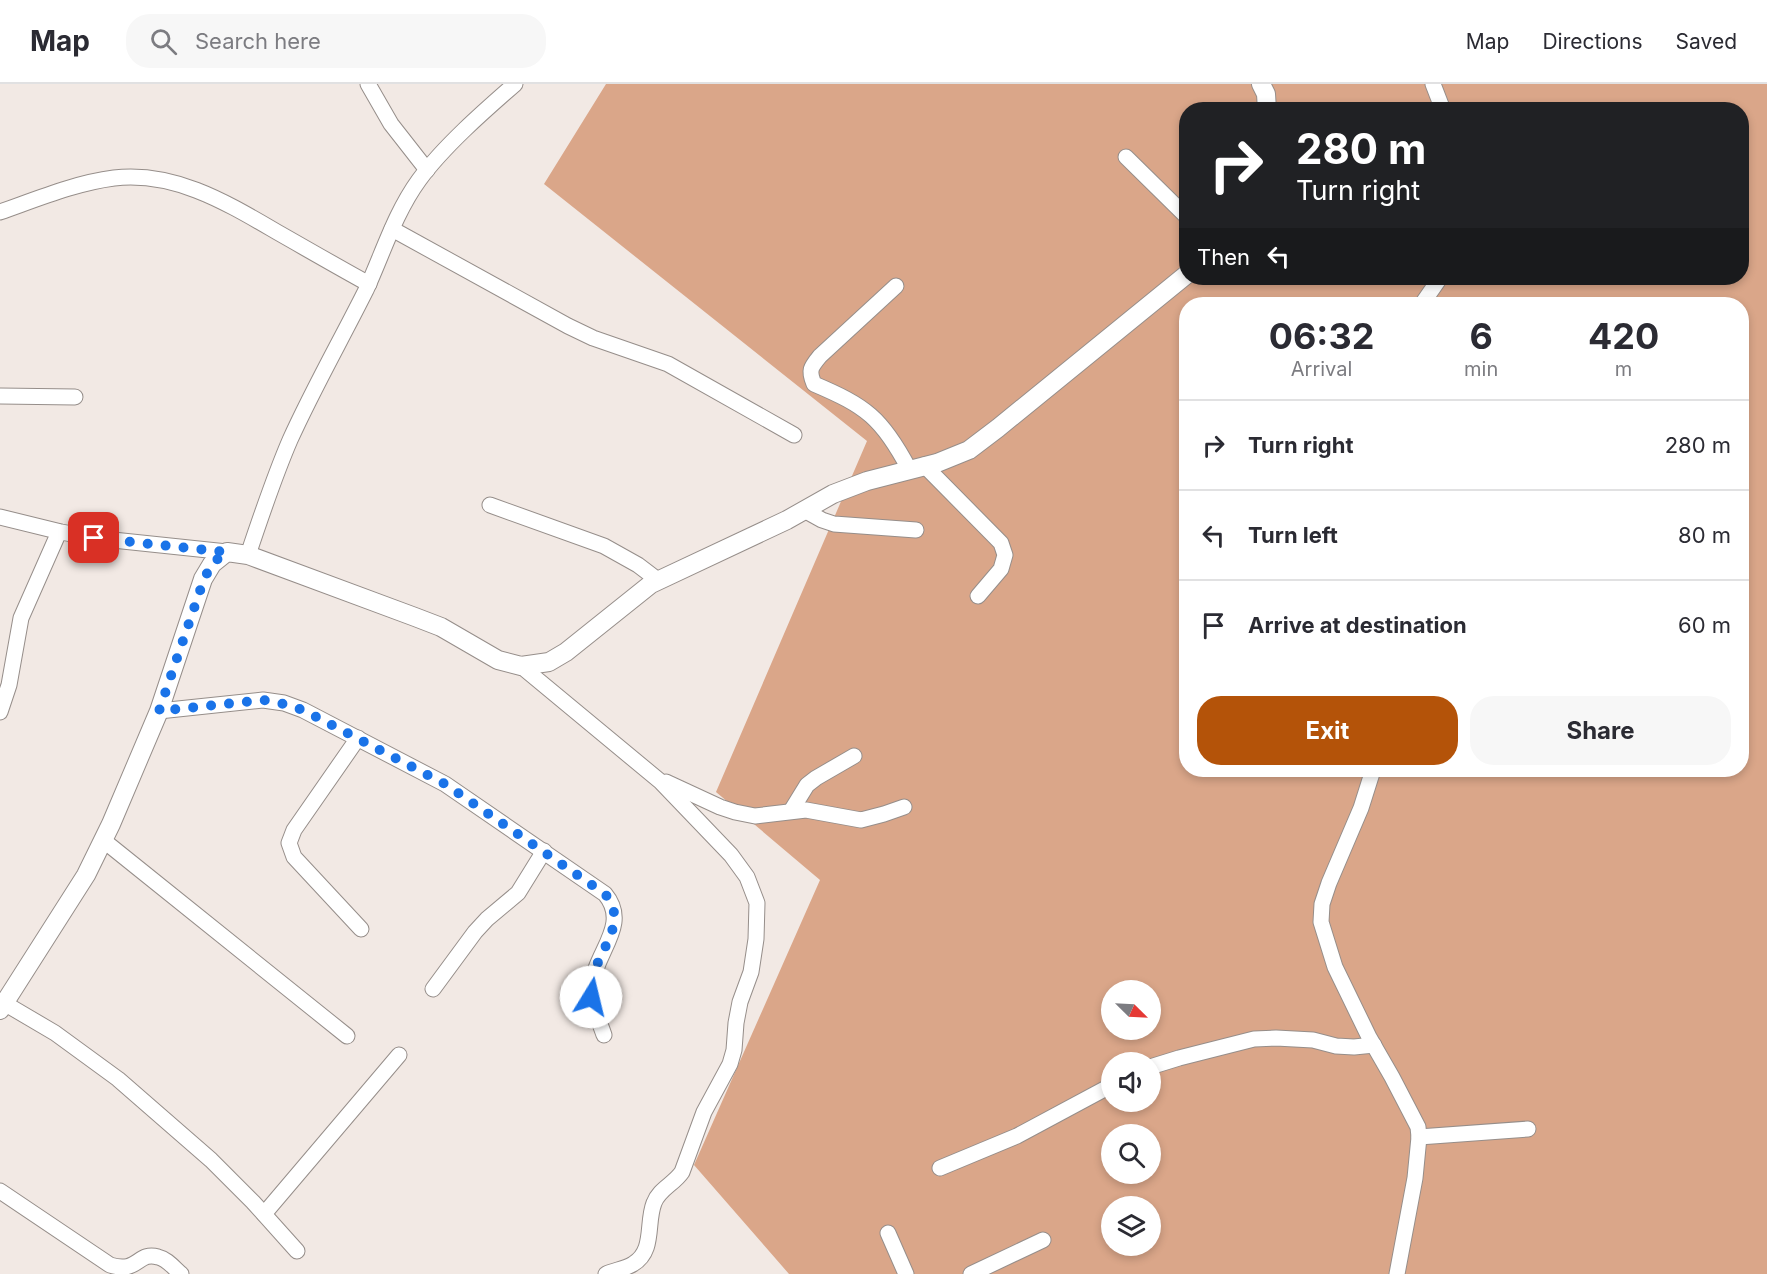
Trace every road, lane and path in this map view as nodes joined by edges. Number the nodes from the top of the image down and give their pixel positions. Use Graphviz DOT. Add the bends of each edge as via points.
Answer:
graph roads {
  1 [pos="368,84"];
  2 [pos="515,84"];
  3 [pos="1433,84"];
  4 [pos="1440,102"];
  5 [pos="1126,157"];
  6 [pos="427,170"];
  7 [pos="1179,209"];
  8 [pos="0,212"];
  9 [pos="392,229"];
  10 [pos="1179,281"];
  11 [pos="369,284"];
  12 [pos="896,286"];
  13 [pos="0,396"];
  14 [pos="75,397"];
  15 [pos="794,435"];
  16 [pos="917,467"];
  17 [pos="490,505"];
  18 [pos="804,510"];
  19 [pos="0,517"];
  20 [pos="916,530"];
  21 [pos="59,532"];
  22 [pos="226,552"];
  23 [pos="248,555"];
  24 [pos="659,581"];
  25 [pos="978,596"];
  26 [pos="521,666"];
  27 [pos="159,711"];
  28 [pos="0,712"];
  29 [pos="358,738"];
  30 [pos="854,756"];
  31 [pos="655,777"];
  32 [pos="1371,777"];
  33 [pos="904,807"];
  34 [pos="791,811"];
  35 [pos="103,840"];
  36 [pos="544,851"];
  37 [pos="361,928"];
  38 [pos="433,989"];
  39 [pos="2,1006"];
  40 [pos="604,1035"];
  41 [pos="347,1036"];
  42 [pos="1374,1046"];
  43 [pos="399,1055"];
  44 [pos="1161,1064"];
  45 [pos="1101,1091"];
  46 [pos="1528,1129"];
  47 [pos="1419,1137"];
  48 [pos="940,1168"];
  49 [pos="0,1191"];
  50 [pos="264,1214"];
  51 [pos="888,1233"];
  52 [pos="1043,1240"];
  53 [pos="297,1251"];
  54 [pos="181,1274"];
  55 [pos="606,1274"];
  56 [pos="906,1274"];
  57 [pos="971,1274"];
  58 [pos="1397,1274"];
  1 -- 6 [label="street" via="391,124"];
  2 -- 6 [label="street"];
  3 -- 4 [label="street"];
  5 -- 7 [label="street"];
  6 -- 9 [label="street"];
  8 -- 11 [label="street" via="80,185 115,178 143,178 188,186 219,199"];
  9 -- 11 [label="street"];
  9 -- 15 [label="street" via="568,326 668,364"];
  10 -- 16 [label="street" via="969,450"];
  11 -- 23 [label="street" via="291,437"];
  12 -- 16 [label="street" via="820,356 810,376 814,384 866,411"];
  13 -- 14 [label="street"];
  16 -- 18 [label="street" via="867,481"];
  16 -- 25 [label="street" via="1001,543 1005,555 1001,569"];
  17 -- 24 [label="street" via="604,546"];
  18 -- 20 [label="street" via="834,524"];
  18 -- 24 [label="street"];
  19 -- 21 [label="street"];
  21 -- 22 [label="street"];
  21 -- 28 [label="street" via="21,618"];
  22 -- 23 [label="street"];
  22 -- 27 [label="street" via="212,564 204,579"];
  23 -- 26 [label="street" via="441,627 498,660"];
  24 -- 26 [label="street" via="566,652 549,662"];
  26 -- 31 [label="street"];
  27 -- 29 [label="street" via="263,700 303,710"];
  27 -- 35 [label="street"];
  29 -- 36 [label="street" via="445,784"];
  29 -- 37 [label="street" via="294,830 290,843 294,857"];
  30 -- 34 [label="street" via="807,785"];
  31 -- 34 [label="street" via="735,812 754,816"];
  31 -- 55 [label="street" via="747,877 757,903 756,939 730,1064 704,1112 682,1172 653,1205 642,1257"];
  32 -- 42 [label="street" via="1329,883 1321,922 1335,967"];
  33 -- 34 [label="street" via="861,820"];
  35 -- 39 [label="street" via="86,875"];
  35 -- 41 [label="street"];
  36 -- 38 [label="street" via="518,893 475,932"];
  36 -- 40 [label="street" via="611,901 615,915 613,930 591,986"];
  39 -- 50 [label="street" via="55,1034 118,1080 211,1160"];
  42 -- 44 [label="street" via="1254,1039"];
  42 -- 47 [label="street" via="1415,1119"];
  43 -- 50 [label="street"];
  45 -- 48 [label="street" via="1017,1136"];
  46 -- 47 [label="street"];
  47 -- 58 [label="street"];
  49 -- 54 [label="street" via="110,1265 132,1269 142,1258 156,1256"];
  50 -- 53 [label="street"];
  51 -- 56 [label="street"];
  52 -- 57 [label="street"];
}
